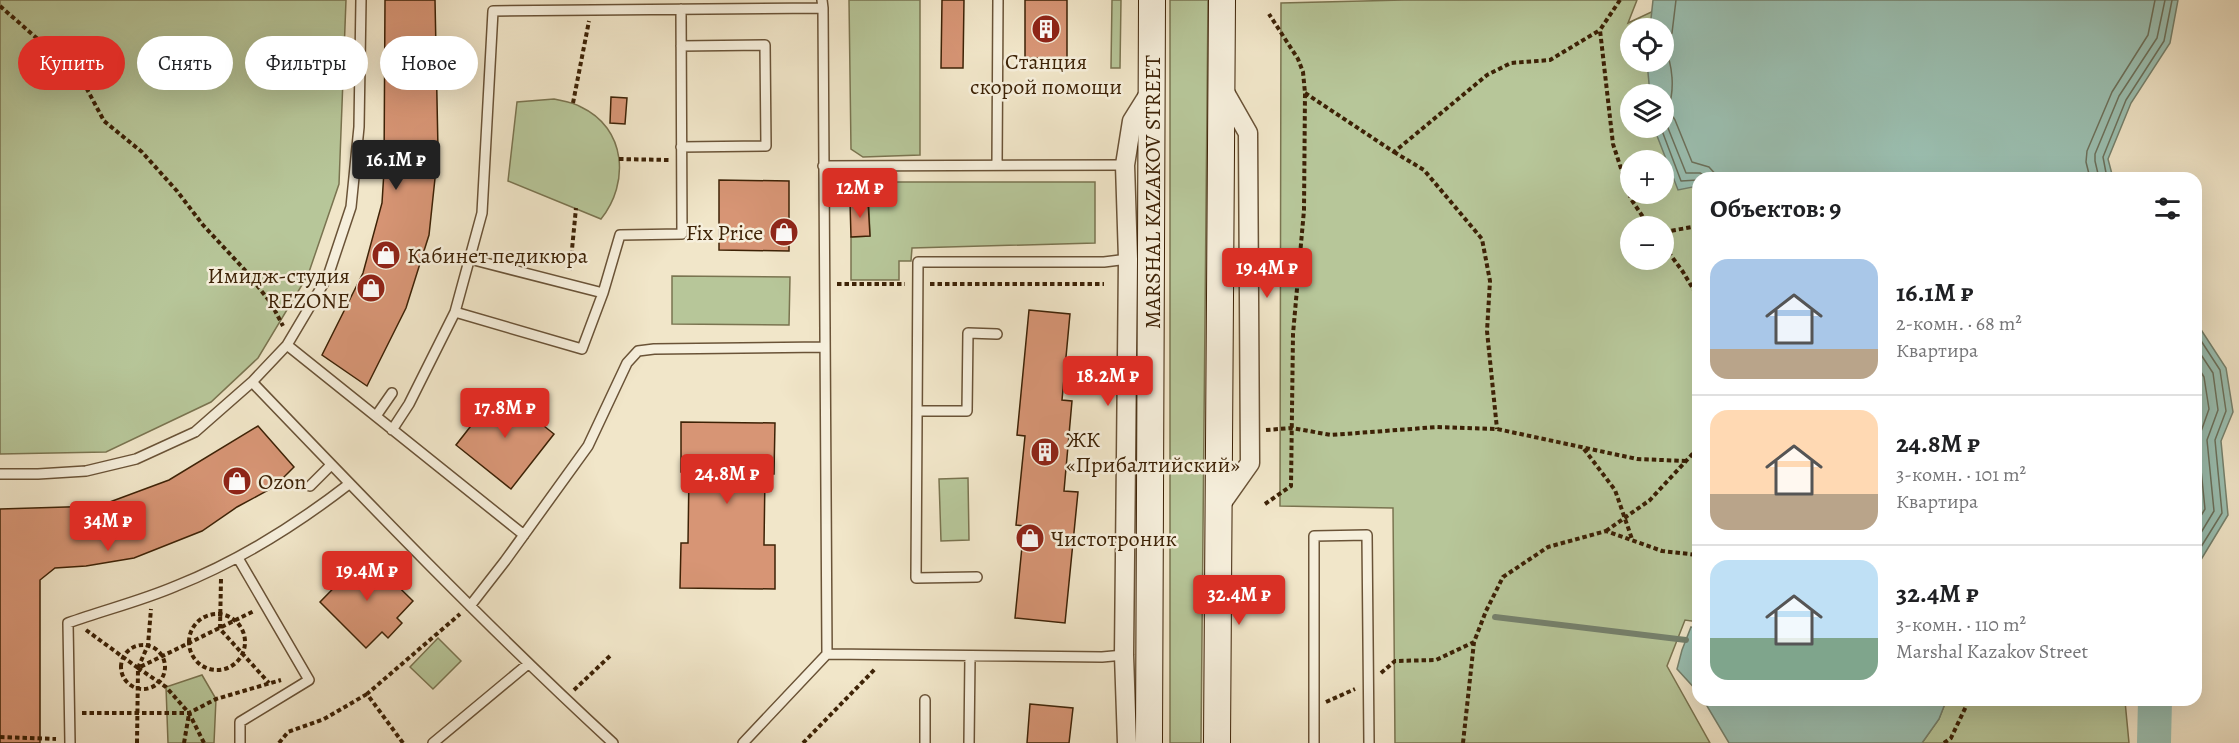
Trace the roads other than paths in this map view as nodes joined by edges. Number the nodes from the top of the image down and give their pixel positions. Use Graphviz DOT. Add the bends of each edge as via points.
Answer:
graph roads {
  1 [pos="361,0"];
  2 [pos="998,0"];
  3 [pos="1152,0"];
  4 [pos="1222,0"];
  5 [pos="823,4"];
  6 [pos="681,9"];
  7 [pos="681,45"];
  8 [pos="1153,87"];
  9 [pos="681,147"];
  10 [pos="997,165"];
  11 [pos="1125,165"];
  12 [pos="823,166"];
  13 [pos="470,259"];
  14 [pos="1128,259"];
  15 [pos="603,293"];
  16 [pos="455,312"];
  17 [pos="998,334"];
  18 [pos="288,341"];
  19 [pos="825,347"];
  20 [pos="252,382"];
  21 [pos="392,393"];
  22 [pos="917,411"];
  23 [pos="376,417"];
  24 [pos="392,430"];
  25 [pos="332,465"];
  26 [pos="0,474"];
  27 [pos="349,484"];
  28 [pos="310,486"];
  29 [pos="524,535"];
  30 [pos="238,558"];
  31 [pos="977,577"];
  32 [pos="470,606"];
  33 [pos="827,654"];
  34 [pos="970,656"];
  35 [pos="1124,656"];
  36 [pos="528,664"];
  37 [pos="925,700"];
  38 [pos="70,741"];
  39 [pos="240,743"];
  40 [pos="433,743"];
  41 [pos="614,743"];
  42 [pos="743,743"];
  43 [pos="925,743"];
  44 [pos="969,743"];
  45 [pos="1126,743"];
  46 [pos="1149,743"];
  47 [pos="1217,743"];
  48 [pos="1314,743"];
  49 [pos="1369,743"];
  1 -- 18 [label="lane" via="359,127 351,207 328,276"];
  2 -- 10 [label="lane"];
  3 -- 8 [label="street, MARSHAL KAZAKOV STREET"];
  4 -- 47 [label="street"];
  5 -- 6 [label="lane"];
  5 -- 12 [label="lane"];
  6 -- 7 [label="lane"];
  6 -- 13 [label="lane" via="493,11 482,213"];
  7 -- 9 [label="lane"];
  7 -- 9 [label="lane" via="765,45 766,146"];
  8 -- 11 [label="street" via="1132,121"];
  8 -- 46 [label="street, MARSHAL KAZAKOV STREET"];
  9 -- 15 [label="lane" via="682,234 620,235"];
  10 -- 11 [label="lane"];
  10 -- 12 [label="lane"];
  11 -- 14 [label="street"];
  12 -- 19 [label="lane"];
  13 -- 15 [label="lane"];
  13 -- 16 [label="lane"];
  14 -- 22 [label="lane" via="918,262"];
  14 -- 35 [label="street"];
  15 -- 16 [label="lane" via="582,350"];
  16 -- 24 [label="lane"];
  17 -- 22 [label="lane" via="968,333 967,411"];
  18 -- 20 [label="lane"];
  18 -- 23 [label="lane"];
  19 -- 29 [label="lane" via="638,351 627,363 588,446"];
  19 -- 33 [label="lane"];
  20 -- 25 [label="lane"];
  20 -- 26 [label="lane" via="195,432 136,459 86,471"];
  21 -- 23 [label="lane"];
  22 -- 31 [label="lane" via="916,578"];
  23 -- 24 [label="lane"];
  24 -- 29 [label="lane"];
  25 -- 27 [label="lane"];
  25 -- 28 [label="lane"];
  27 -- 30 [label="lane" via="313,512"];
  27 -- 32 [label="lane"];
  29 -- 32 [label="lane"];
  30 -- 38 [label="lane" via="152,596 68,623"];
  30 -- 39 [label="lane" via="309,680 240,722"];
  32 -- 36 [label="lane"];
  33 -- 34 [label="lane"];
  33 -- 42 [label="lane"];
  34 -- 35 [label="lane"];
  34 -- 44 [label="lane"];
  35 -- 45 [label="street"];
  36 -- 40 [label="lane"];
  36 -- 41 [label="lane"];
  37 -- 43 [label="lane"];
  48 -- 49 [label="lane" via="1314,536 1367,535"];
}
